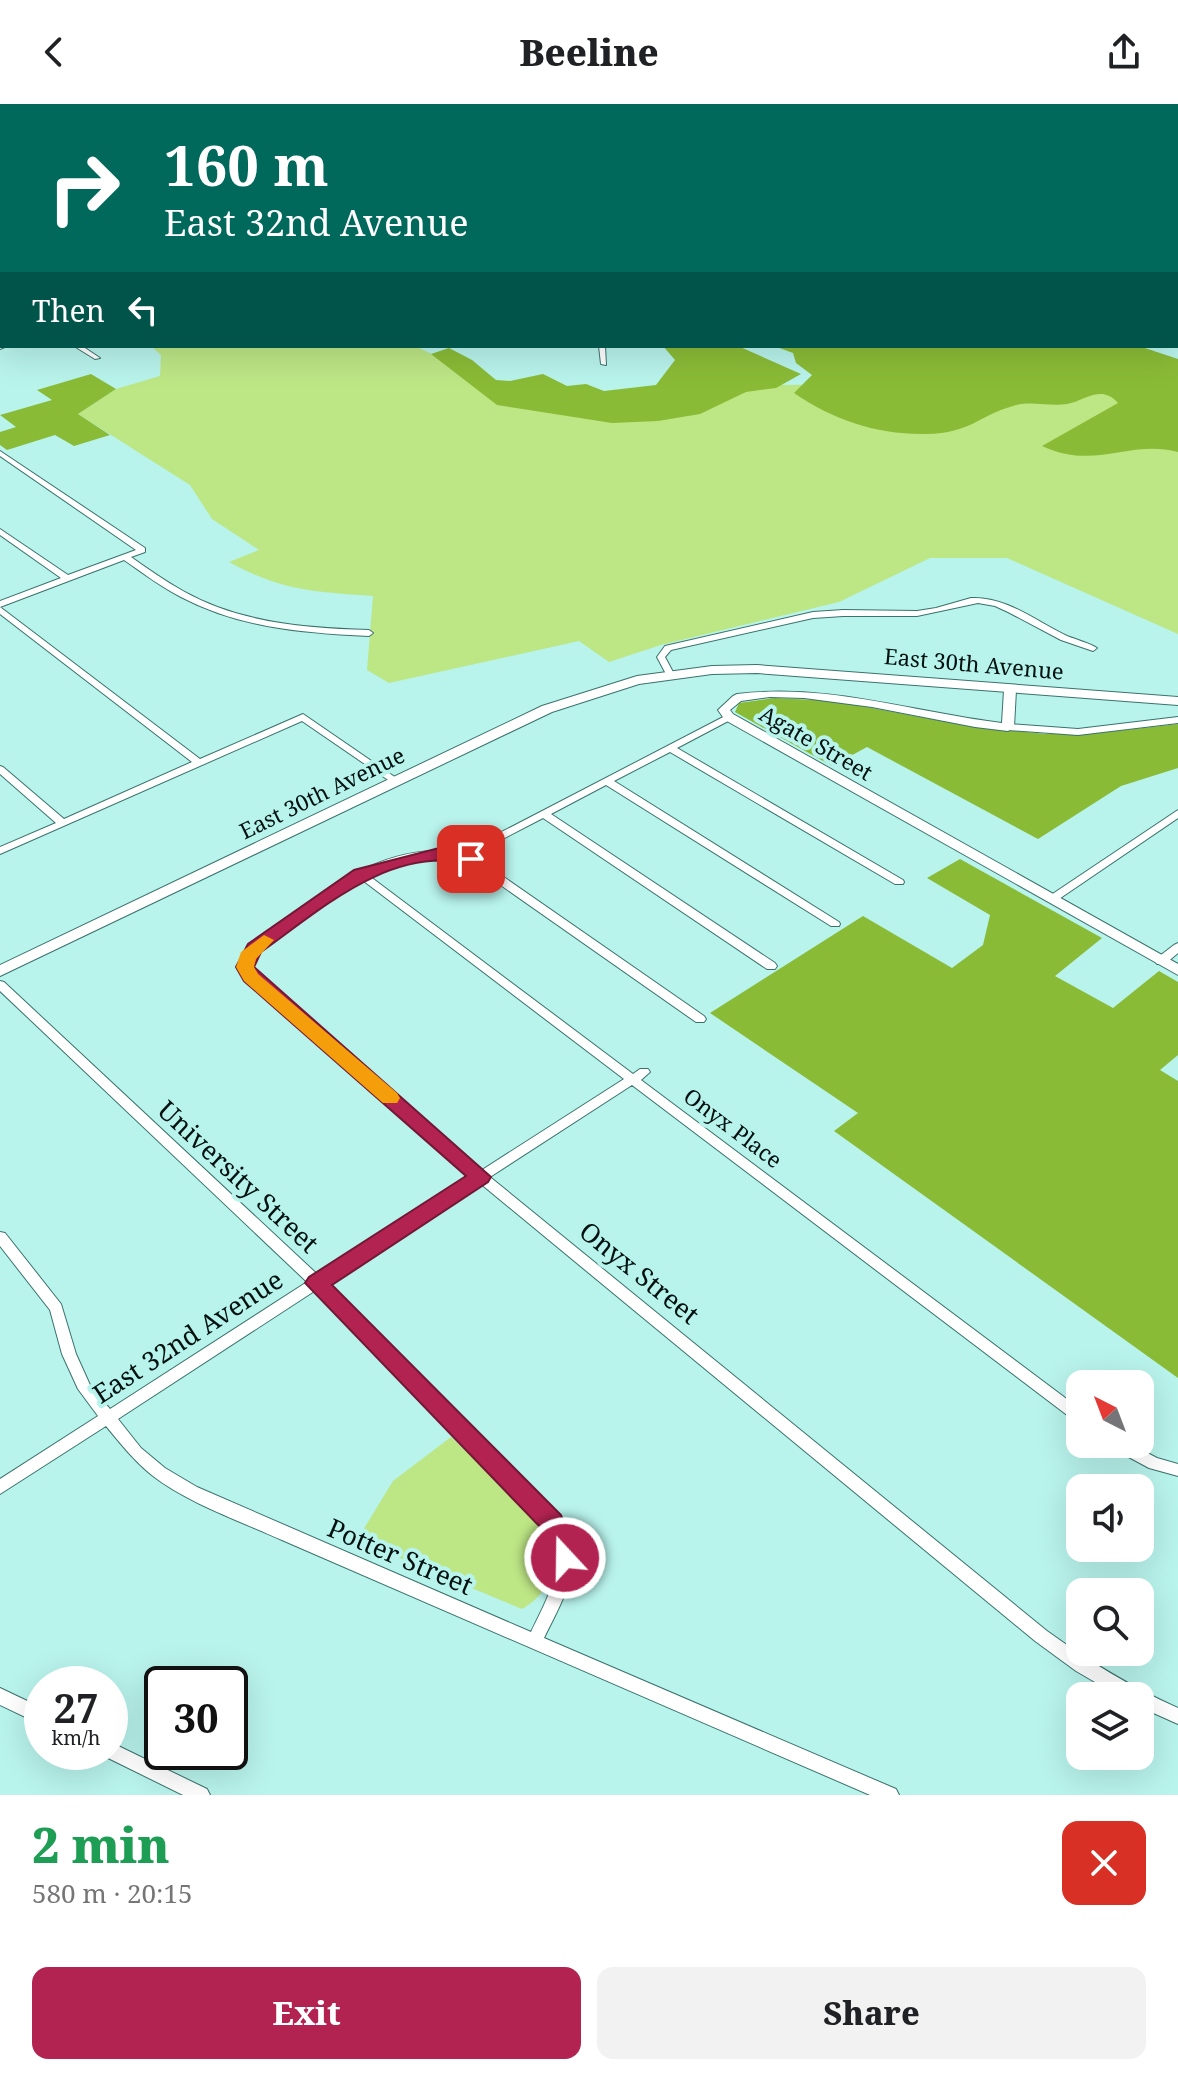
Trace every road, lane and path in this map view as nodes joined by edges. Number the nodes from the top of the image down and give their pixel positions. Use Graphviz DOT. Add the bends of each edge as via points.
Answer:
graph roads {
  1 [pos="80,348"];
  2 [pos="602,348"];
  3 [pos="97,358"];
  4 [pos="604,364"];
  5 [pos="0,453"];
  6 [pos="0,531"];
  7 [pos="127,558"];
  8 [pos="68,579"];
  9 [pos="0,607"];
  10 [pos="369,633"];
  11 [pos="1093,648"];
  12 [pos="670,674"];
  13 [pos="1010,690"];
  14 [pos="1178,701"];
  15 [pos="729,717"];
  16 [pos="1178,720"];
  17 [pos="1008,727"];
  18 [pos="670,748"];
  19 [pos="199,763"];
  20 [pos="0,769"];
  21 [pos="607,781"];
  22 [pos="397,782"];
  23 [pos="1178,813"];
  24 [pos="544,814"];
  25 [pos="62,823"];
  26 [pos="0,851"];
  27 [pos="465,855"];
  28 [pos="360,874"];
  29 [pos="899,882"];
  30 [pos="1052,899"];
  31 [pos="835,924"];
  32 [pos="1178,947"];
  33 [pos="1161,961"];
  34 [pos="771,966"];
  35 [pos="1178,970"];
  36 [pos="0,971"];
  37 [pos="0,985"];
  38 [pos="700,1019"];
  39 [pos="644,1072"];
  40 [pos="632,1080"];
  41 [pos="481,1177"];
  42 [pos="0,1237"];
  43 [pos="317,1283"];
  44 [pos="1066,1406"];
  45 [pos="108,1418"];
  46 [pos="1143,1458"];
  47 [pos="1178,1470"];
  48 [pos="0,1487"];
  49 [pos="535,1640"];
  50 [pos="1110,1682"];
  51 [pos="0,1696"];
  52 [pos="1154,1705"];
  53 [pos="24,1708"];
  54 [pos="1178,1716"];
  55 [pos="128,1759"];
  56 [pos="201,1795"];
  57 [pos="890,1795"];
  1 -- 3 [label="street"];
  2 -- 4 [label="street"];
  5 -- 7 [label="street" via="140,547"];
  6 -- 8 [label="street"];
  7 -- 8 [label="street"];
  7 -- 10 [label="street" via="181,594 236,617 294,629"];
  8 -- 9 [label="street"];
  9 -- 19 [label="street"];
  11 -- 12 [label="street, East 30th Avenue" via="1064,641 989,601 972,600 927,613 813,615 668,648 661,657"];
  12 -- 13 [label="main road, East 30th Avenue" via="803,670"];
  12 -- 22 [label="main road, East 30th Avenue" via="580,696"];
  13 -- 14 [label="main road, East 30th Avenue"];
  13 -- 17 [label="street"];
  15 -- 17 [label="street, Agate Street" via="725,706 737,698 783,695 853,700"];
  15 -- 18 [label="street"];
  15 -- 30 [label="street, Agate Street"];
  16 -- 17 [label="street" via="1078,732"];
  18 -- 21 [label="street"];
  18 -- 29 [label="street"];
  19 -- 22 [label="street" via="303,717"];
  19 -- 25 [label="street"];
  20 -- 25 [label="street"];
  21 -- 24 [label="street"];
  21 -- 31 [label="street"];
  22 -- 36 [label="main road, East 30th Avenue"];
  23 -- 30 [label="street"];
  24 -- 27 [label="street"];
  24 -- 34 [label="street"];
  25 -- 26 [label="street"];
  27 -- 28 [label="street" via="427,854"];
  27 -- 38 [label="street"];
  28 -- 40 [label="street, Onyx Place"];
  28 -- 41 [label="street, Onyx Street" via="254,948 245,967 250,977"];
  30 -- 33 [label="street, Agate Street"];
  32 -- 33 [label="street"];
  33 -- 35 [label="street, Agate Street"];
  37 -- 43 [label="street, University Street"];
  39 -- 40 [label="street, East 32nd Avenue"];
  40 -- 41 [label="street, East 32nd Avenue"];
  40 -- 44 [label="street, Onyx Place"];
  41 -- 43 [label="street, East 32nd Avenue"];
  41 -- 50 [label="street, Onyx Street" via="1041,1636"];
  42 -- 45 [label="street, Potter Street" via="56,1308 85,1389"];
  43 -- 45 [label="street, East 32nd Avenue"];
  43 -- 49 [label="street, University Street" via="559,1532 565,1569"];
  45 -- 48 [label="street, East 32nd Avenue"];
  45 -- 49 [label="street, Potter Street" via="136,1452 192,1492"];
  46 -- 47 [label="street"];
  49 -- 57 [label="street, Potter Street"];
  51 -- 53 [label="street"];
  52 -- 54 [label="street"];
  55 -- 56 [label="street"];
}
